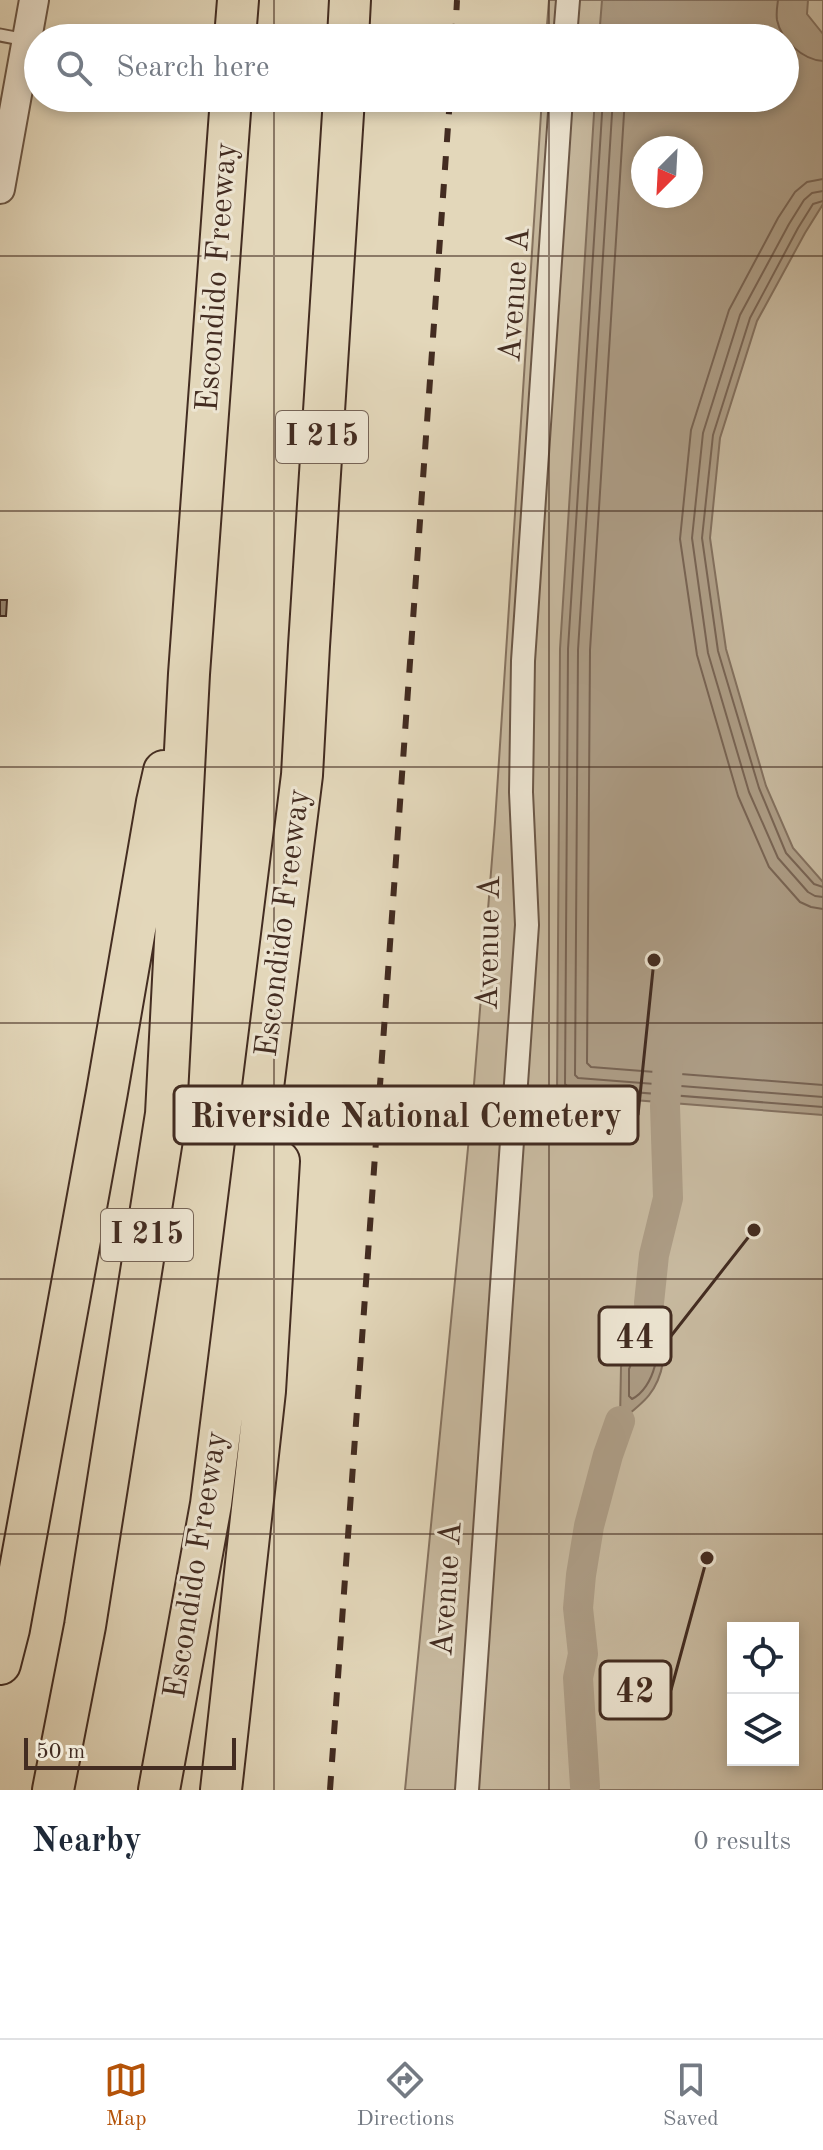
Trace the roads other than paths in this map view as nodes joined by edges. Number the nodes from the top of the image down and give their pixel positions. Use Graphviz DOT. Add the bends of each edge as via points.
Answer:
graph roads {
  1 [pos="34,0"];
  2 [pos="238,0"];
  3 [pos="350,0"];
  4 [pos="568,0"];
  5 [pos="236,24"];
  6 [pos="349,24"];
  7 [pos="566,24"];
  8 [pos="13,38"];
  9 [pos="230,112"];
  10 [pos="343,112"];
  11 [pos="560,112"];
  12 [pos="0,189"];
  13 [pos="189,674"];
  14 [pos="302,775"];
  15 [pos="0,1664"];
  16 [pos="53,1790"];
  17 [pos="159,1790"];
  18 [pos="221,1790"];
  19 [pos="467,1790"];
  1 -- 8 [label="street"];
  2 -- 5 [label="highway"];
  3 -- 6 [label="highway"];
  4 -- 7 [label="street"];
  8 -- 12 [label="street"];
  9 -- 13 [label="highway, Escondido Freeway / I 215"];
  10 -- 14 [label="highway, Escondido Freeway / I 215"];
  11 -- 19 [label="street, Avenue A" via="523,661 527,925"];
  13 -- 15 [label="highway" via="157,802"];
  13 -- 16 [label="highway, Escondido Freeway / I 215" via="166,1114 85,1626"];
  14 -- 17 [label="highway, Escondido Freeway / I 215" via="211,1504"];
  14 -- 18 [label="highway" via="265,1391"];
}
